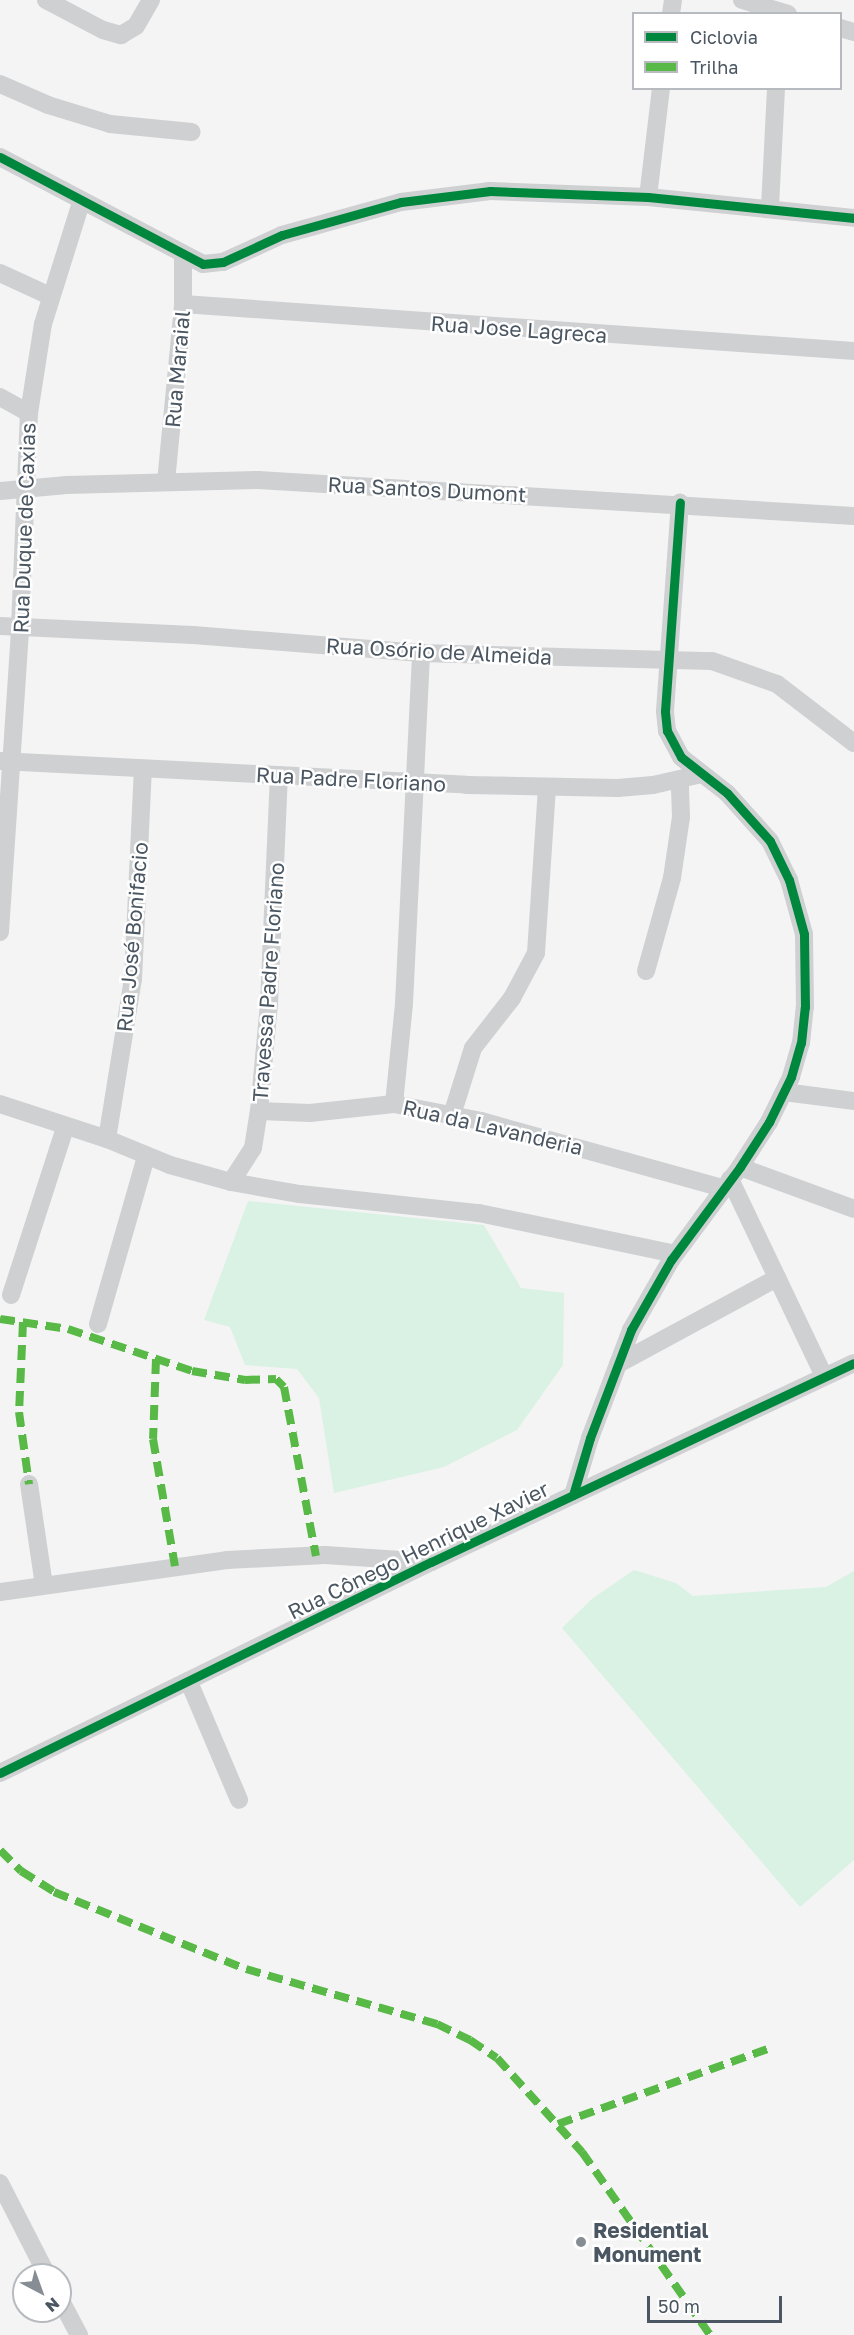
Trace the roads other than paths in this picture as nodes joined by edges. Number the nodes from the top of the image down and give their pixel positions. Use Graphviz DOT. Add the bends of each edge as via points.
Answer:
graph roads {
  1 [pos="46,0"];
  2 [pos="152,0"];
  3 [pos="742,0"];
  4 [pos="782,12"];
  5 [pos="0,84"];
  6 [pos="661,90"];
  7 [pos="776,90"];
  8 [pos="192,132"];
  9 [pos="0,157"];
  10 [pos="648,197"];
  11 [pos="81,203"];
  12 [pos="770,207"];
  13 [pos="854,218"];
  14 [pos="183,256"];
  15 [pos="0,273"];
  16 [pos="50,296"];
  17 [pos="183,304"];
  18 [pos="854,351"];
  19 [pos="0,397"];
  20 [pos="28,412"];
  21 [pos="166,482"];
  22 [pos="25,488"];
  23 [pos="0,491"];
  24 [pos="680,503"];
  25 [pos="854,516"];
  26 [pos="0,626"];
  27 [pos="20,627"];
  28 [pos="421,653"];
  29 [pos="668,660"];
  30 [pos="854,743"];
  31 [pos="5,761"];
  32 [pos="143,769"];
  33 [pos="702,774"];
  34 [pos="279,775"];
  35 [pos="680,780"];
  36 [pos="415,783"];
  37 [pos="547,787"];
  38 [pos="1,895"];
  39 [pos="0,932"];
  40 [pos="646,971"];
  41 [pos="784,1092"];
  42 [pos="854,1101"];
  43 [pos="0,1104"];
  44 [pos="394,1104"];
  45 [pos="259,1111"];
  46 [pos="452,1115"];
  47 [pos="65,1128"];
  48 [pos="107,1139"];
  49 [pos="146,1157"];
  50 [pos="731,1178"];
  51 [pos="231,1182"];
  52 [pos="854,1209"];
  53 [pos="675,1254"];
  54 [pos="777,1278"];
  55 [pos="11,1295"];
  56 [pos="98,1324"];
  57 [pos="854,1363"];
  58 [pos="618,1364"];
  59 [pos="824,1376"];
  60 [pos="29,1484"];
  61 [pos="573,1495"];
  62 [pos="431,1562"];
  63 [pos="44,1586"];
  64 [pos="0,1592"];
  65 [pos="189,1682"];
  66 [pos="0,1773"];
  67 [pos="239,1800"];
  68 [pos="0,2183"];
  69 [pos="41,2263"];
  1 -- 2 [label="street" via="103,30 121,35 136,26"];
  3 -- 4 [label="street"];
  5 -- 8 [label="street" via="57,108 110,124"];
  6 -- 10 [label="street"];
  7 -- 12 [label="street"];
  9 -- 11 [label="street"];
  10 -- 12 [label="street"];
  10 -- 14 [label="street" via="490,191 401,202 282,235 211,265"];
  11 -- 14 [label="street"];
  11 -- 16 [label="street, Rua Duque de Caxias"];
  12 -- 13 [label="street"];
  14 -- 17 [label="street, Rua Maraial"];
  15 -- 16 [label="street"];
  16 -- 20 [label="street, Rua Duque de Caxias"];
  17 -- 18 [label="street, Rua Jose Lagreca"];
  17 -- 21 [label="street, Rua Maraial"];
  19 -- 20 [label="street"];
  20 -- 22 [label="street, Rua Duque de Caxias"];
  21 -- 22 [label="street, Rua Santos Dumont"];
  21 -- 24 [label="street, Rua Santos Dumont" via="326,483"];
  22 -- 23 [label="street, Rua Santos Dumont"];
  22 -- 27 [label="street, Rua Duque de Caxias"];
  24 -- 25 [label="street, Rua Santos Dumont"];
  24 -- 29 [label="street"];
  26 -- 27 [label="street, Rua Osório de Almeida"];
  27 -- 28 [label="street, Rua Osório de Almeida"];
  27 -- 31 [label="street, Rua Duque de Caxias"];
  28 -- 29 [label="street, Rua Osório de Almeida"];
  28 -- 36 [label="street"];
  29 -- 30 [label="street, Rua Osório de Almeida" via="711,662 759,675 777,684"];
  29 -- 33 [label="street" via="667,731 681,757"];
  31 -- 32 [label="street, Rua Padre Floriano"];
  31 -- 38 [label="street, Rua Duque de Caxias"];
  32 -- 34 [label="street, Rua Padre Floriano"];
  32 -- 48 [label="street, Rua José Bonifacio" via="133,979"];
  33 -- 35 [label="street, Rua Padre Floriano"];
  33 -- 41 [label="street" via="727,793 770,841 789,880 804,934 805,1007 801,1043"];
  34 -- 36 [label="street, Rua Padre Floriano"];
  34 -- 45 [label="street, Travessa Padre Floriano" via="269,1003"];
  35 -- 37 [label="street, Rua Padre Floriano" via="618,788"];
  35 -- 40 [label="street" via="681,817 672,878"];
  36 -- 37 [label="street, Rua Padre Floriano"];
  36 -- 44 [label="street" via="404,1003"];
  37 -- 46 [label="street" via="536,953 512,998 473,1048"];
  38 -- 39 [label="street, Rua Duque de Caxias"];
  41 -- 42 [label="street"];
  41 -- 50 [label="street"];
  43 -- 47 [label="street"];
  44 -- 45 [label="street, Rua da Lavanderia" via="310,1113"];
  44 -- 46 [label="street, Rua da Lavanderia"];
  45 -- 51 [label="street, Travessa Padre Floriano" via="253,1148"];
  46 -- 50 [label="street, Rua da Lavanderia"];
  47 -- 48 [label="street"];
  47 -- 55 [label="street"];
  48 -- 49 [label="street"];
  49 -- 51 [label="street"];
  49 -- 56 [label="street"];
  50 -- 52 [label="street, Rua da Lavanderia"];
  50 -- 53 [label="street"];
  50 -- 54 [label="street"];
  51 -- 53 [label="street" via="490,1214"];
  53 -- 58 [label="street" via="641,1310"];
  54 -- 58 [label="street"];
  54 -- 59 [label="street"];
  57 -- 59 [label="street, Rua Cônego Henrique Xavier"];
  58 -- 61 [label="street"];
  59 -- 61 [label="street, Rua Cônego Henrique Xavier"];
  60 -- 63 [label="street"];
  61 -- 62 [label="street, Rua Cônego Henrique Xavier"];
  62 -- 63 [label="street" via="324,1555 227,1560"];
  62 -- 65 [label="street, Rua Cônego Henrique Xavier"];
  63 -- 64 [label="street"];
  65 -- 66 [label="street, Rua Cônego Henrique Xavier"];
  65 -- 67 [label="street"];
  68 -- 69 [label="street"];
}
